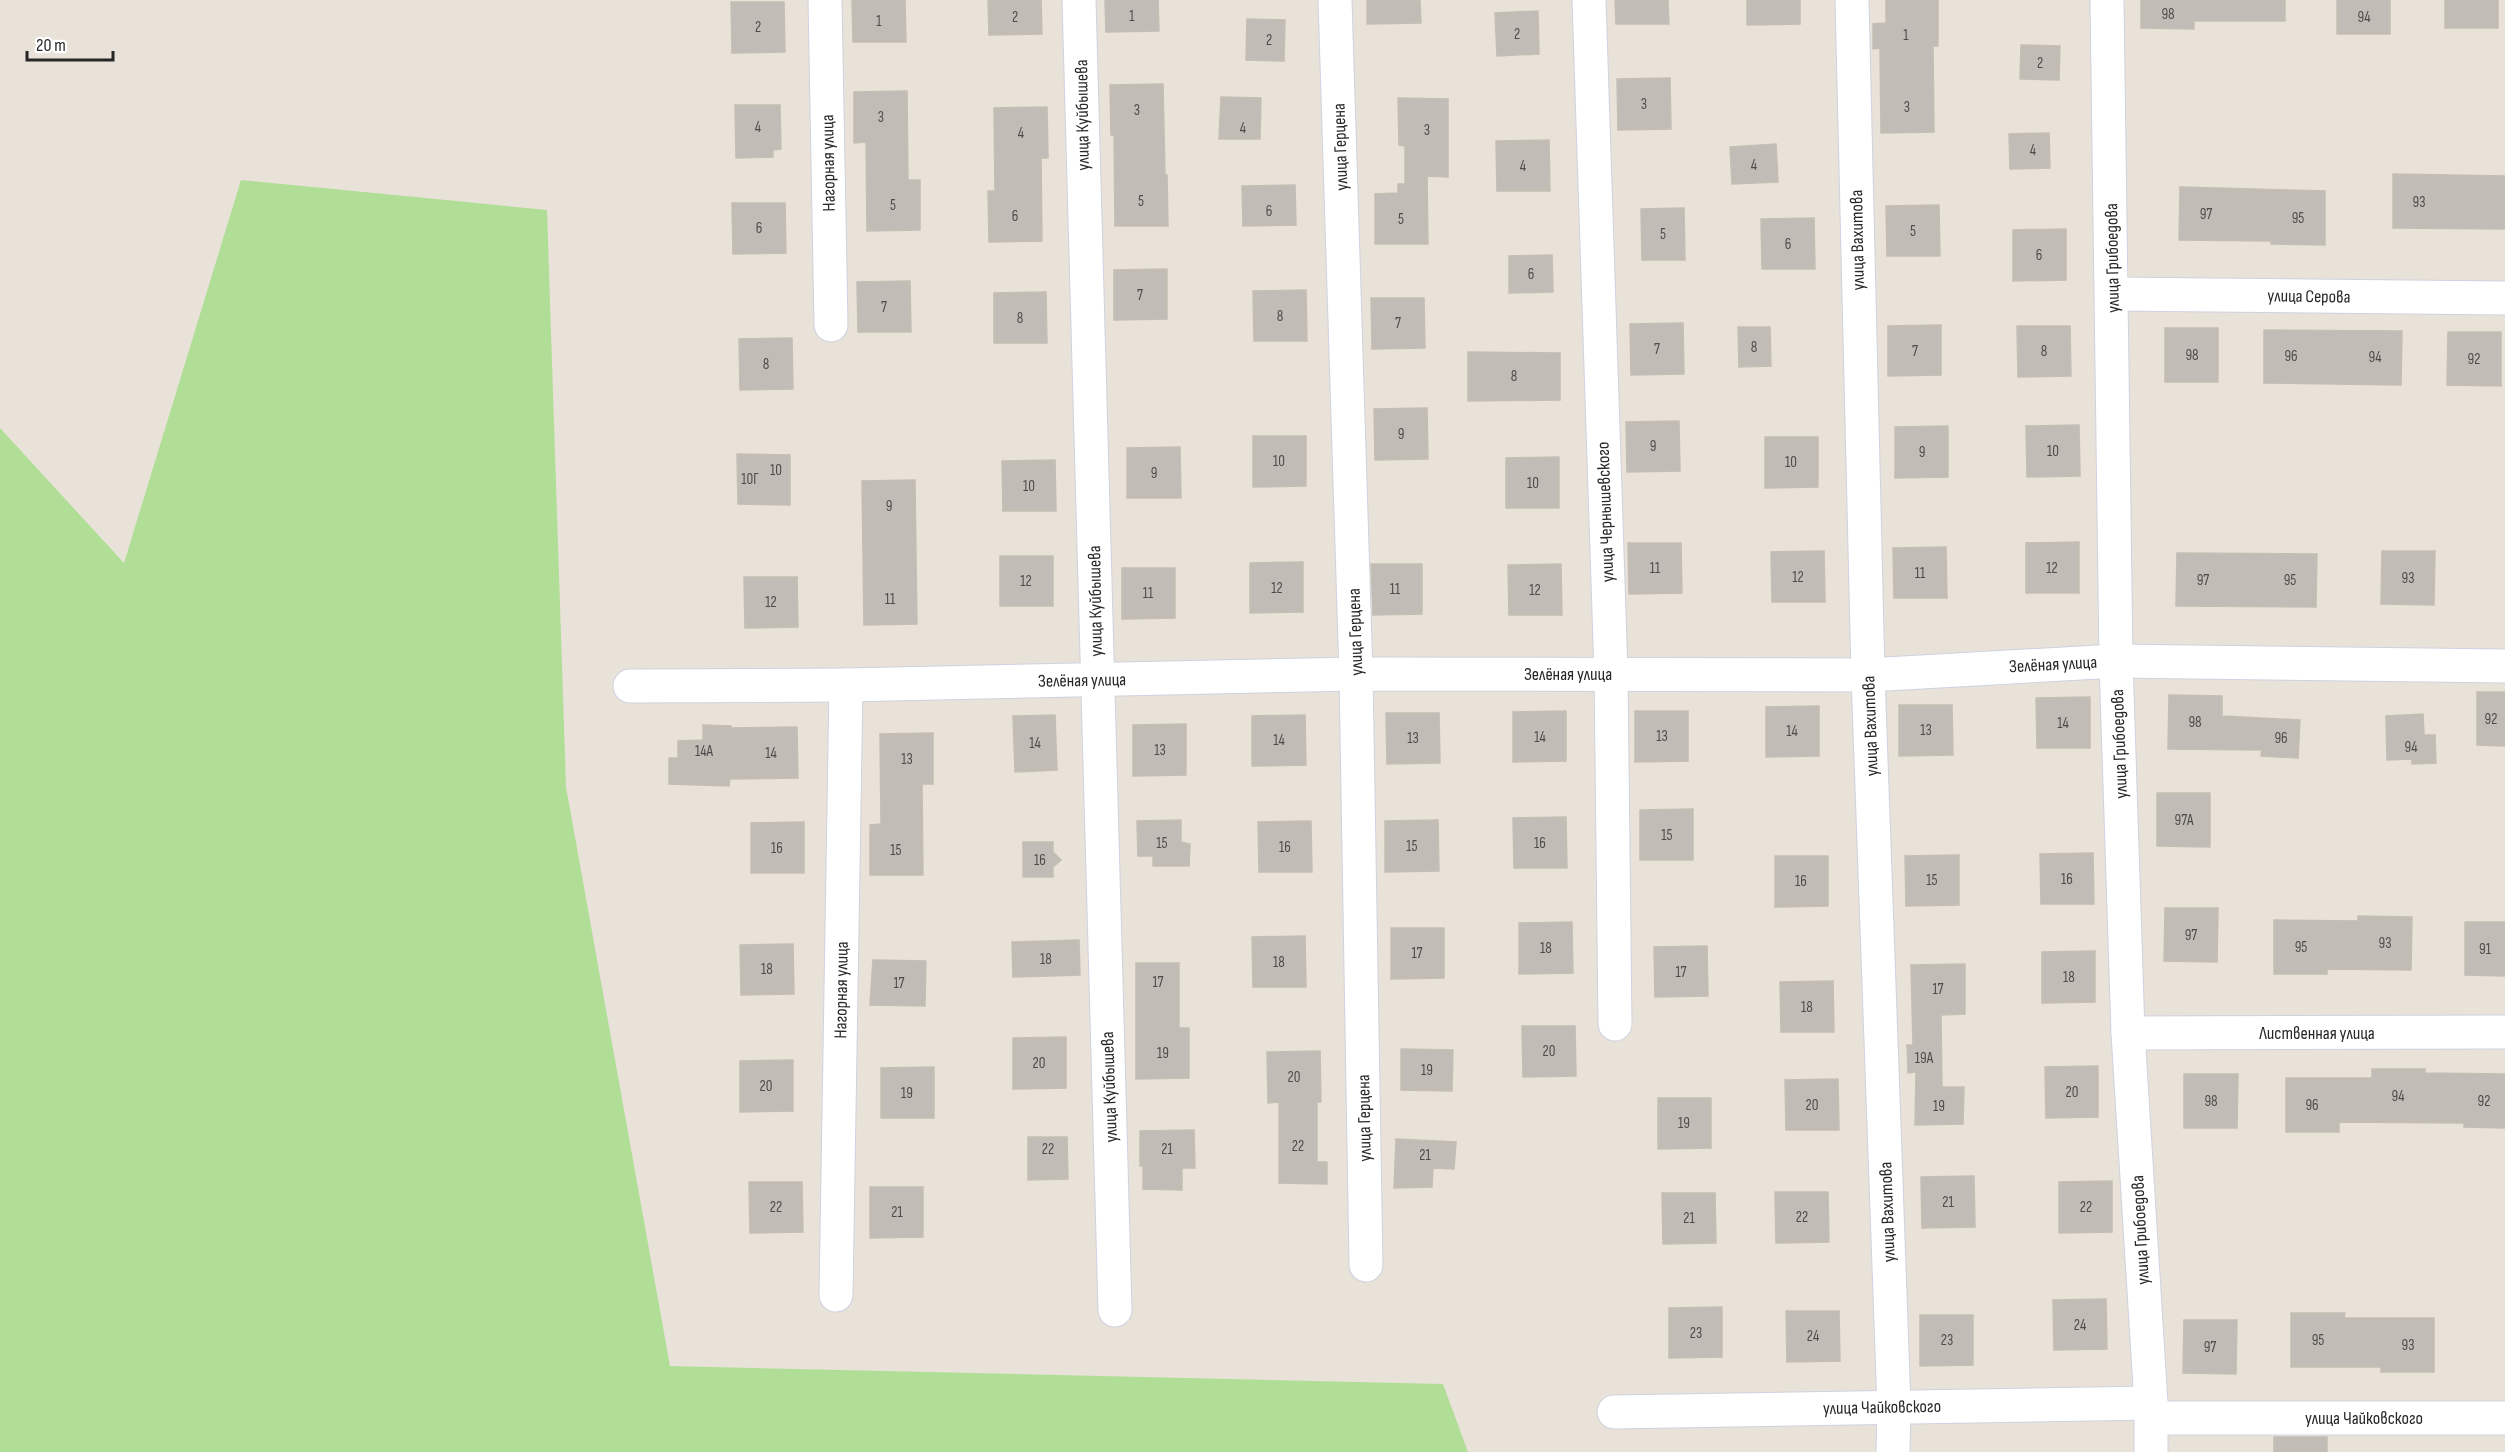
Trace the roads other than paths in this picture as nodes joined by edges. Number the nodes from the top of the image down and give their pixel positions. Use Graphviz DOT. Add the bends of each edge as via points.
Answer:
graph roads {
  1 [pos="825,0"];
  2 [pos="1079,0"];
  3 [pos="1335,0"];
  4 [pos="1589,0"];
  5 [pos="1852,0"];
  6 [pos="2107,0"];
  7 [pos="2112,294"];
  8 [pos="2505,298"];
  9 [pos="831,325"];
  10 [pos="2116,661"];
  11 [pos="2505,666"];
  12 [pos="1356,674"];
  13 [pos="1611,674"];
  14 [pos="1868,675"];
  15 [pos="1097,680"];
  16 [pos="846,685"];
  17 [pos="630,686"];
  18 [pos="1615,1024"];
  19 [pos="2505,1032"];
  20 [pos="2128,1033"];
  21 [pos="1366,1265"];
  22 [pos="836,1295"];
  23 [pos="1115,1310"];
  24 [pos="1894,1407"];
  25 [pos="2151,1410"];
  26 [pos="1614,1412"];
  27 [pos="2505,1418"];
  28 [pos="1893,1452"];
  29 [pos="2151,1452"];
  1 -- 9 [label="street, Нагорная улица"];
  2 -- 15 [label="street, улица Куйбышева"];
  3 -- 12 [label="street, улица Герцена"];
  4 -- 13 [label="street, улица Чернышевского"];
  5 -- 14 [label="street, улица Вахитова"];
  6 -- 7 [label="street, улица Грибоедова"];
  7 -- 8 [label="street, улица Серова"];
  7 -- 10 [label="street, улица Грибоедова"];
  10 -- 11 [label="street, Зелёная улица"];
  10 -- 14 [label="street, Зелёная улица"];
  10 -- 20 [label="street, улица Грибоедова"];
  12 -- 13 [label="street, Зелёная улица"];
  12 -- 15 [label="street, Зелёная улица"];
  12 -- 21 [label="street, улица Герцена"];
  13 -- 14 [label="street, Зелёная улица"];
  13 -- 18 [label="street, улица Чернышевского"];
  14 -- 24 [label="street, улица Вахитова"];
  15 -- 16 [label="street, Зелёная улица"];
  15 -- 23 [label="street, улица Куйбышева"];
  16 -- 17 [label="street, Зелёная улица"];
  16 -- 22 [label="street, Нагорная улица"];
  19 -- 20 [label="street, Лиственная улица"];
  20 -- 25 [label="street, улица Грибоедова"];
  24 -- 25 [label="street, улица Чайковского"];
  24 -- 26 [label="street, улица Чайковского"];
  24 -- 28 [label="street, улица Вахитова"];
  25 -- 27 [label="street, улица Чайковского"];
  25 -- 29 [label="street, улица Грибоедова"];
}
